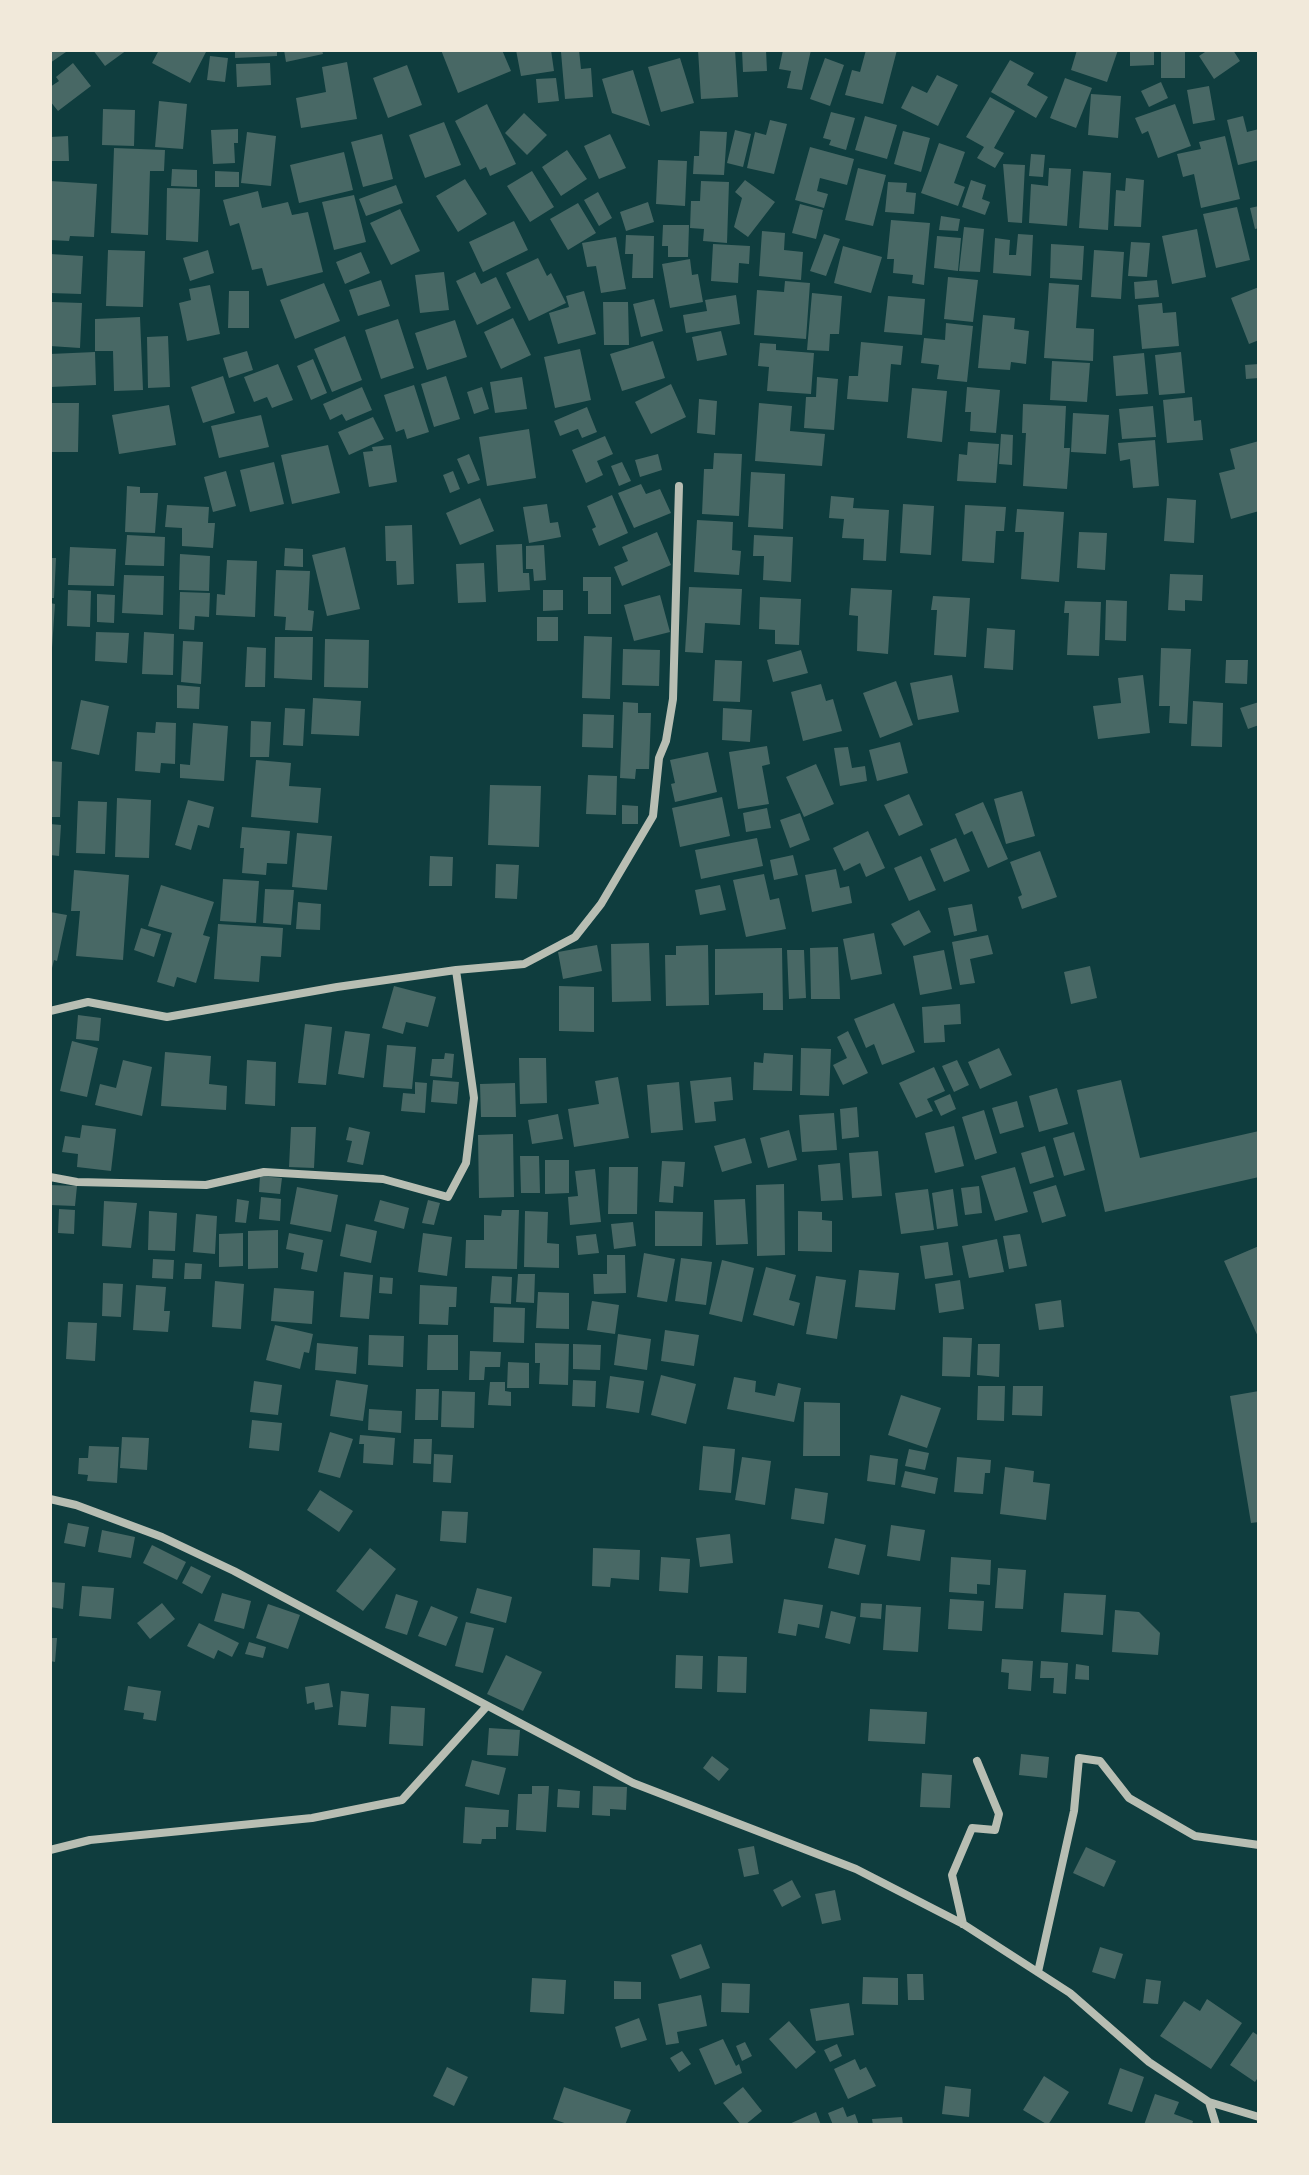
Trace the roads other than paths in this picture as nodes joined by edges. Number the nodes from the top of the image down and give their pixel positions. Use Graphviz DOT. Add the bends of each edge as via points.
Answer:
graph roads {
  1 [pos="679,486"];
  2 [pos="456,970"];
  3 [pos="50,1011"];
  4 [pos="50,1177"];
  5 [pos="50,1499"];
  6 [pos="487,1706"];
  7 [pos="977,1761"];
  8 [pos="1259,1845"];
  9 [pos="50,1850"];
  10 [pos="963,1924"];
  11 [pos="1038,1972"];
  12 [pos="1209,2102"];
  13 [pos="1259,2117"];
  14 [pos="1216,2125"];
  1 -- 2 [label="street" via="673,699 653,816 575,937 524,964"];
  2 -- 3 [label="street" via="167,1017 88,1002"];
  2 -- 4 [label="street" via="474,1098 466,1163 448,1197 383,1179 264,1172 206,1185"];
  5 -- 6 [label="street" via="177,1544 234,1571"];
  6 -- 9 [label="street" via="402,1800 312,1818 90,1840"];
  6 -- 10 [label="street" via="633,1783 856,1869"];
  7 -- 10 [label="street" via="999,1823 995,1830 972,1828 952,1875"];
  8 -- 11 [label="street" via="1195,1836 1129,1798 1100,1761 1079,1758 1074,1811"];
  10 -- 11 [label="street"];
  11 -- 12 [label="street" via="1149,2062"];
  12 -- 13 [label="street"];
  12 -- 14 [label="street"];
}
